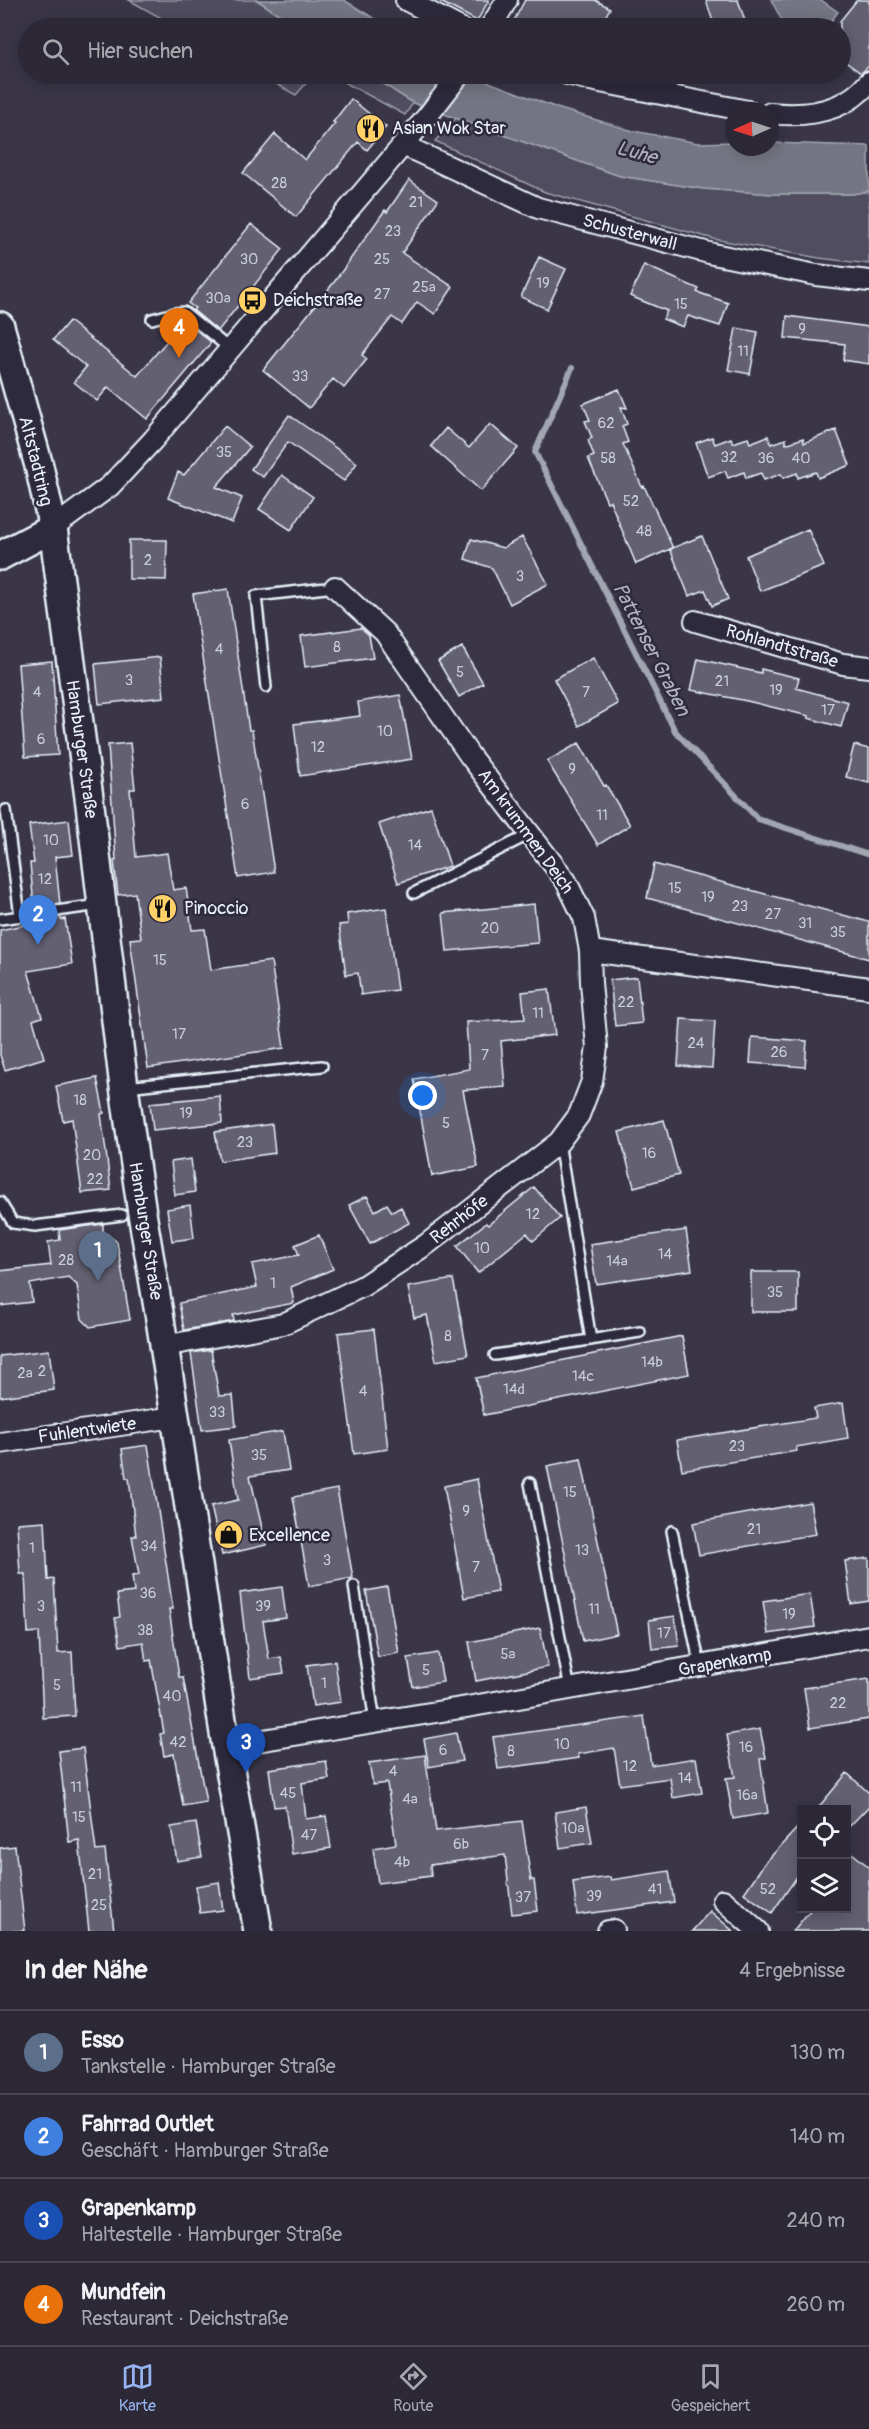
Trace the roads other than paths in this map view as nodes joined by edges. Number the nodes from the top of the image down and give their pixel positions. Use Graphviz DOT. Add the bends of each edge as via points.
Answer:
graph roads {
  1 [pos="406,0"];
  2 [pos="507,0"];
  3 [pos="441,18"];
  4 [pos="496,18"];
  5 [pos="452,84"];
  6 [pos="610,84"];
  7 [pos="868,84"];
  8 [pos="725,106"];
  9 [pos="779,113"];
  10 [pos="403,145"];
  11 [pos="869,281"];
  12 [pos="152,319"];
  13 [pos="0,326"];
  14 [pos="230,349"];
  15 [pos="53,528"];
  16 [pos="0,556"];
  17 [pos="335,587"];
  18 [pos="695,621"];
  19 [pos="869,668"];
  20 [pos="266,687"];
  21 [pos="6,810"];
  22 [pos="531,834"];
  23 [pos="414,893"];
  24 [pos="102,905"];
  25 [pos="20,916"];
  26 [pos="0,919"];
  27 [pos="590,951"];
  28 [pos="869,988"];
  29 [pos="322,1066"];
  30 [pos="123,1087"];
  31 [pos="559,1142"];
  32 [pos="0,1202"];
  33 [pos="122,1215"];
  34 [pos="640,1332"];
  35 [pos="591,1340"];
  36 [pos="164,1346"];
  37 [pos="495,1355"];
  38 [pos="174,1417"];
  39 [pos="0,1443"];
  40 [pos="530,1483"];
  41 [pos="672,1532"];
  42 [pos="354,1586"];
  43 [pos="869,1636"];
  44 [pos="700,1666"];
  45 [pos="570,1689"];
  46 [pos="375,1722"];
  47 [pos="226,1746"];
  48 [pos="723,1900"];
  49 [pos="258,1931"];
  50 [pos="758,1931"];
  1 -- 3 [label="street"];
  2 -- 4 [label="street"];
  5 -- 10 [label="street"];
  6 -- 8 [label="street"];
  7 -- 9 [label="street" via="844,104 815,113"];
  10 -- 11 [label="street, Schusterwall" via="537,208 713,254"];
  10 -- 14 [label="street"];
  12 -- 14 [label="lane" via="184,312"];
  13 -- 15 [label="main road, Altstadtring"];
  14 -- 15 [label="street" via="110,486"];
  15 -- 16 [label="main road"];
  15 -- 24 [label="main road, Hamburger Straße"];
  17 -- 20 [label="lane" via="256,596"];
  17 -- 22 [label="street, Am krummen Deich" via="385,633"];
  18 -- 19 [label="street, Rohlandtstraße"];
  21 -- 25 [label="lane"];
  22 -- 23 [label="lane"];
  22 -- 27 [label="street, Am krummen Deich" via="566,881 584,918"];
  24 -- 25 [label="lane"];
  24 -- 30 [label="main road, Hamburger Straße"];
  25 -- 26 [label="lane"];
  27 -- 28 [label="street"];
  27 -- 31 [label="street, Rehrhöfe" via="597,1047 592,1081 579,1115"];
  29 -- 30 [label="lane"];
  30 -- 36 [label="main road, Hamburger Straße"];
  31 -- 35 [label="lane"];
  31 -- 36 [label="street, Rehrhöfe" via="427,1244 363,1286 283,1324"];
  32 -- 33 [label="lane" via="13,1222 35,1226"];
  34 -- 35 [label="lane"];
  35 -- 37 [label="lane"];
  36 -- 38 [label="main road, Hamburger Straße"];
  38 -- 39 [label="street, Fuhlentwiete"];
  38 -- 47 [label="main road, Hamburger Straße"];
  40 -- 45 [label="lane"];
  41 -- 44 [label="lane"];
  42 -- 46 [label="lane"];
  43 -- 44 [label="street, Grapenkamp"];
  44 -- 45 [label="street, Grapenkamp"];
  45 -- 46 [label="street, Grapenkamp"];
  46 -- 47 [label="street, Grapenkamp"];
  47 -- 49 [label="main road, Hamburger Straße"];
  48 -- 50 [label="street"];
}
